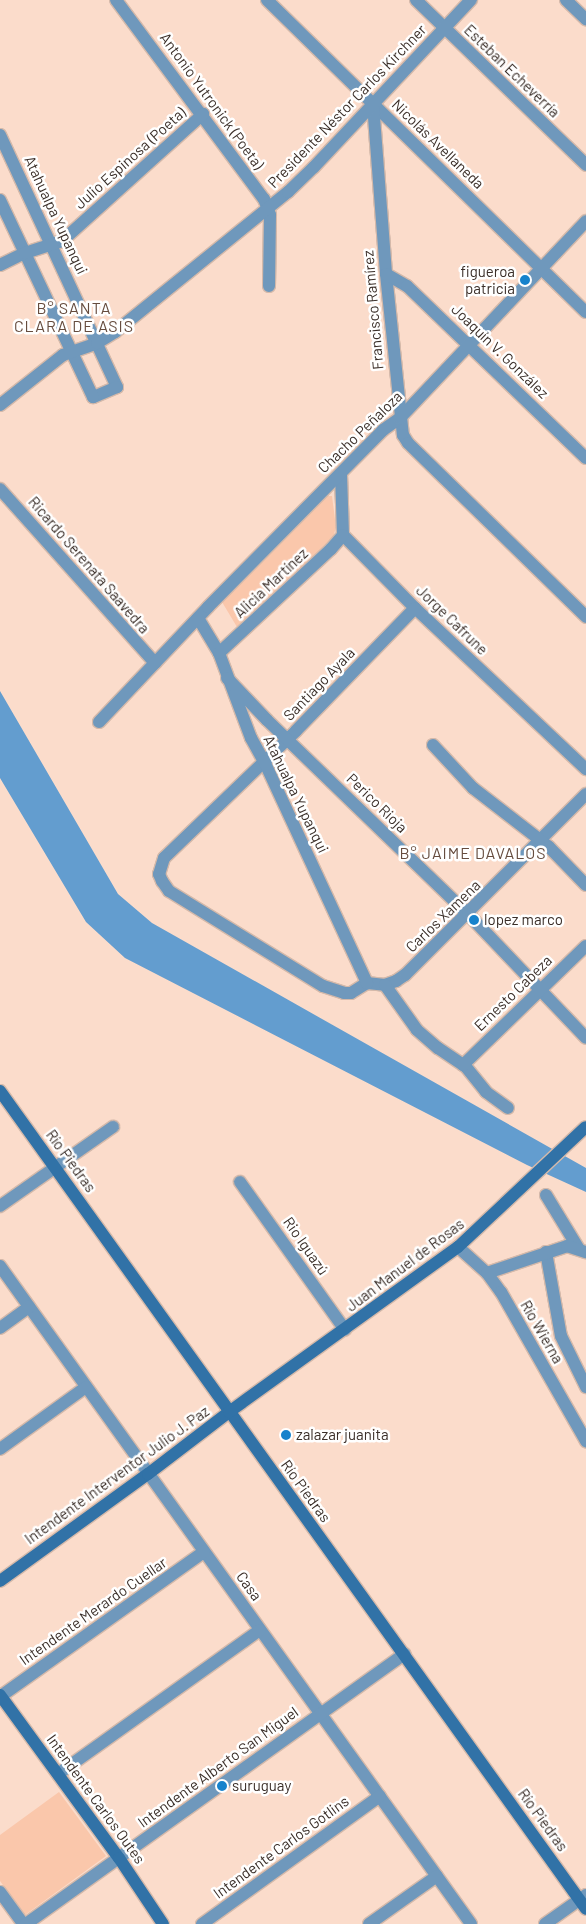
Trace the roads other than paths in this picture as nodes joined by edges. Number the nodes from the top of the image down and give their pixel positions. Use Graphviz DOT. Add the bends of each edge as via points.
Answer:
graph roads {
  1 [pos="116,0"];
  2 [pos="267,0"];
  3 [pos="416,0"];
  4 [pos="471,0"];
  5 [pos="566,0"];
  6 [pos="586,19"];
  7 [pos="444,28"];
  8 [pos="372,104"];
  9 [pos="202,114"];
  10 [pos="0,135"];
  11 [pos="586,165"];
  12 [pos="0,200"];
  13 [pos="268,208"];
  14 [pos="586,221"];
  15 [pos="52,245"];
  16 [pos="24,253"];
  17 [pos="0,265"];
  18 [pos="541,268"];
  19 [pos="386,274"];
  20 [pos="270,286"];
  21 [pos="586,312"];
  22 [pos="97,343"];
  23 [pos="469,344"];
  24 [pos="71,351"];
  25 [pos="0,405"];
  26 [pos="400,418"];
  27 [pos="586,458"];
  28 [pos="341,474"];
  29 [pos="0,489"];
  30 [pos="343,535"];
  31 [pos="415,608"];
  32 [pos="586,617"];
  33 [pos="198,618"];
  34 [pos="218,653"];
  35 [pos="155,663"];
  36 [pos="227,678"];
  37 [pos="99,722"];
  38 [pos="288,738"];
  39 [pos="433,744"];
  40 [pos="264,761"];
  41 [pos="586,769"];
  42 [pos="586,794"];
  43 [pos="542,841"];
  44 [pos="586,885"];
  45 [pos="468,914"];
  46 [pos="586,946"];
  47 [pos="367,983"];
  48 [pos="385,984"];
  49 [pos="541,989"];
  50 [pos="586,1038"];
  51 [pos="463,1065"];
  52 [pos="0,1091"];
  53 [pos="508,1108"];
  54 [pos="112,1127"];
  55 [pos="586,1127"];
  56 [pos="55,1166"];
  57 [pos="240,1182"];
  58 [pos="546,1195"];
  59 [pos="0,1206"];
  60 [pos="458,1247"];
  61 [pos="582,1250"];
  62 [pos="546,1252"];
  63 [pos="0,1266"];
  64 [pos="488,1273"];
  65 [pos="29,1307"];
  66 [pos="0,1328"];
  67 [pos="345,1330"];
  68 [pos="86,1387"];
  69 [pos="586,1387"];
  70 [pos="229,1412"];
  71 [pos="586,1441"];
  72 [pos="0,1449"];
  73 [pos="148,1474"];
  74 [pos="204,1552"];
  75 [pos="0,1581"];
  76 [pos="260,1630"];
  77 [pos="404,1654"];
  78 [pos="1,1695"];
  79 [pos="321,1714"];
  80 [pos="58,1774"];
  81 [pos="380,1796"];
  82 [pos="119,1858"];
  83 [pos="437,1876"];
  84 [pos="0,1892"];
  85 [pos="584,1901"];
  86 [pos="24,1924"];
  87 [pos="163,1924"];
  88 [pos="202,1924"];
  89 [pos="369,1924"];
  90 [pos="471,1924"];
  91 [pos="545,1924"];
  1 -- 9 [label="street, Antonio Yutronick (Poeta)"];
  2 -- 8 [label="street, Nicolás Avellaneda"];
  3 -- 7 [label="street, Esteban Echeverría"];
  4 -- 7 [label="street, Presidente Néstor Carlos Kirchner"];
  5 -- 6 [label="street"];
  7 -- 8 [label="street, Presidente Néstor Carlos Kirchner"];
  7 -- 11 [label="street, Esteban Echeverría"];
  8 -- 13 [label="street, Presidente Néstor Carlos Kirchner" via="314,167"];
  8 -- 18 [label="street, Nicolás Avellaneda"];
  8 -- 19 [label="street, Francisco Ramírez"];
  9 -- 13 [label="street, Antonio Yutronick (Poeta)"];
  9 -- 15 [label="street, Julio Espinosa (Poeta)" via="69,235"];
  10 -- 15 [label="street, Atahualpa Yupanqui"];
  12 -- 16 [label="street, Atahualpa Yupanqui"];
  13 -- 20 [label="street, Antonio Yutronick (Poeta)"];
  13 -- 22 [label="street, Presidente Néstor Carlos Kirchner" via="115,332"];
  14 -- 18 [label="street, Chacho Peñaloza"];
  15 -- 16 [label="street, Julio Espinosa (Poeta)"];
  15 -- 22 [label="street, Atahualpa Yupanqui"];
  16 -- 17 [label="street, Julio Espinosa (Poeta)"];
  16 -- 24 [label="street, Atahualpa Yupanqui"];
  18 -- 21 [label="street, Nicolás Avellaneda"];
  18 -- 23 [label="street, Chacho Peñaloza"];
  19 -- 23 [label="street, Joaquín V. González" via="407,286"];
  19 -- 26 [label="street, Francisco Ramírez"];
  22 -- 24 [label="street, Presidente Néstor Carlos Kirchner"];
  22 -- 24 [label="street, Atahualpa Yupanqui" via="117,387 93,397"];
  23 -- 26 [label="street, Chacho Peñaloza"];
  23 -- 27 [label="street, Joaquín V. González"];
  24 -- 25 [label="street, Presidente Néstor Carlos Kirchner"];
  26 -- 28 [label="street, Chacho Peñaloza" via="383,430"];
  26 -- 32 [label="street, Francisco Ramírez" via="408,443"];
  28 -- 30 [label="street"];
  28 -- 33 [label="street, Chacho Peñaloza"];
  29 -- 35 [label="street, Ricardo Serenata Saavedra"];
  30 -- 31 [label="street, Jorge Cafrune"];
  30 -- 34 [label="street, Alicia Martínez"];
  31 -- 38 [label="street, Santiago Ayala"];
  31 -- 41 [label="street, Jorge Cafrune"];
  33 -- 34 [label="street, Atahualpa Yupanqui"];
  33 -- 35 [label="street, Chacho Peñaloza"];
  34 -- 36 [label="street, Atahualpa Yupanqui"];
  35 -- 37 [label="street, Chacho Peñaloza"];
  36 -- 38 [label="street, Perico Rioja"];
  36 -- 40 [label="street, Atahualpa Yupanqui" via="251,738"];
  38 -- 40 [label="street, Santiago Ayala"];
  38 -- 45 [label="street, Perico Rioja"];
  39 -- 43 [label="street" via="473,788"];
  40 -- 47 [label="street, Atahualpa Yupanqui"];
  40 -- 47 [label="street, Santiago Ayala" via="164,858 160,865 162,881 169,891 324,986 344,994 352,993"];
  42 -- 43 [label="street, Carlos Xamena"];
  43 -- 44 [label="street"];
  43 -- 45 [label="street, Carlos Xamena"];
  45 -- 48 [label="street, Carlos Xamena" via="405,974"];
  45 -- 49 [label="street, Perico Rioja"];
  46 -- 49 [label="street, Ernesto Cabeza"];
  47 -- 48 [label="street"];
  48 -- 51 [label="street" via="418,1030"];
  49 -- 50 [label="street, Perico Rioja"];
  49 -- 51 [label="street, Ernesto Cabeza"];
  51 -- 53 [label="street" via="486,1092"];
  52 -- 56 [label="street, Río Piedras"];
  54 -- 56 [label="street"];
  55 -- 60 [label="street, Juan Manuel de Rosas"];
  56 -- 59 [label="street"];
  56 -- 70 [label="street, Río Piedras"];
  57 -- 67 [label="street, Rio Iguazú"];
  58 -- 61 [label="street"];
  60 -- 64 [label="street, Río Wierna"];
  60 -- 67 [label="street, Juan Manuel de Rosas"];
  61 -- 62 [label="street" via="567,1246"];
  62 -- 64 [label="street"];
  62 -- 69 [label="street" via="561,1336"];
  63 -- 65 [label="street, Casa"];
  64 -- 71 [label="street, Río Wierna"];
  65 -- 66 [label="street"];
  65 -- 68 [label="street, Casa"];
  67 -- 70 [label="street, Juan Manuel de Rosas"];
  68 -- 72 [label="street"];
  68 -- 73 [label="street, Casa"];
  70 -- 73 [label="street, Intendente Interventor Julio J. Paz"];
  70 -- 77 [label="street, Río Piedras"];
  73 -- 74 [label="street, Casa"];
  73 -- 75 [label="street, Intendente Interventor Julio J. Paz"];
  74 -- 76 [label="street, Casa"];
  74 -- 78 [label="street, Intendente Merardo Cuellar"];
  76 -- 79 [label="street, Casa"];
  76 -- 80 [label="street"];
  77 -- 79 [label="street, Intendente Alberto San Miguel"];
  77 -- 85 [label="street, Río Piedras"];
  78 -- 80 [label="street, Intendente Carlos Outes"];
  79 -- 81 [label="street, Casa"];
  79 -- 82 [label="street, Intendente Alberto San Miguel"];
  80 -- 82 [label="street, Intendente Carlos Outes"];
  81 -- 83 [label="street, Casa"];
  81 -- 88 [label="street, Intendente Carlos Gotlins"];
  82 -- 86 [label="street, Intendente Alberto San Miguel"];
  82 -- 87 [label="street, Intendente Carlos Outes"];
  83 -- 89 [label="street"];
  83 -- 90 [label="street, Casa"];
  84 -- 86 [label="street"];
  85 -- 91 [label="street"];
}
